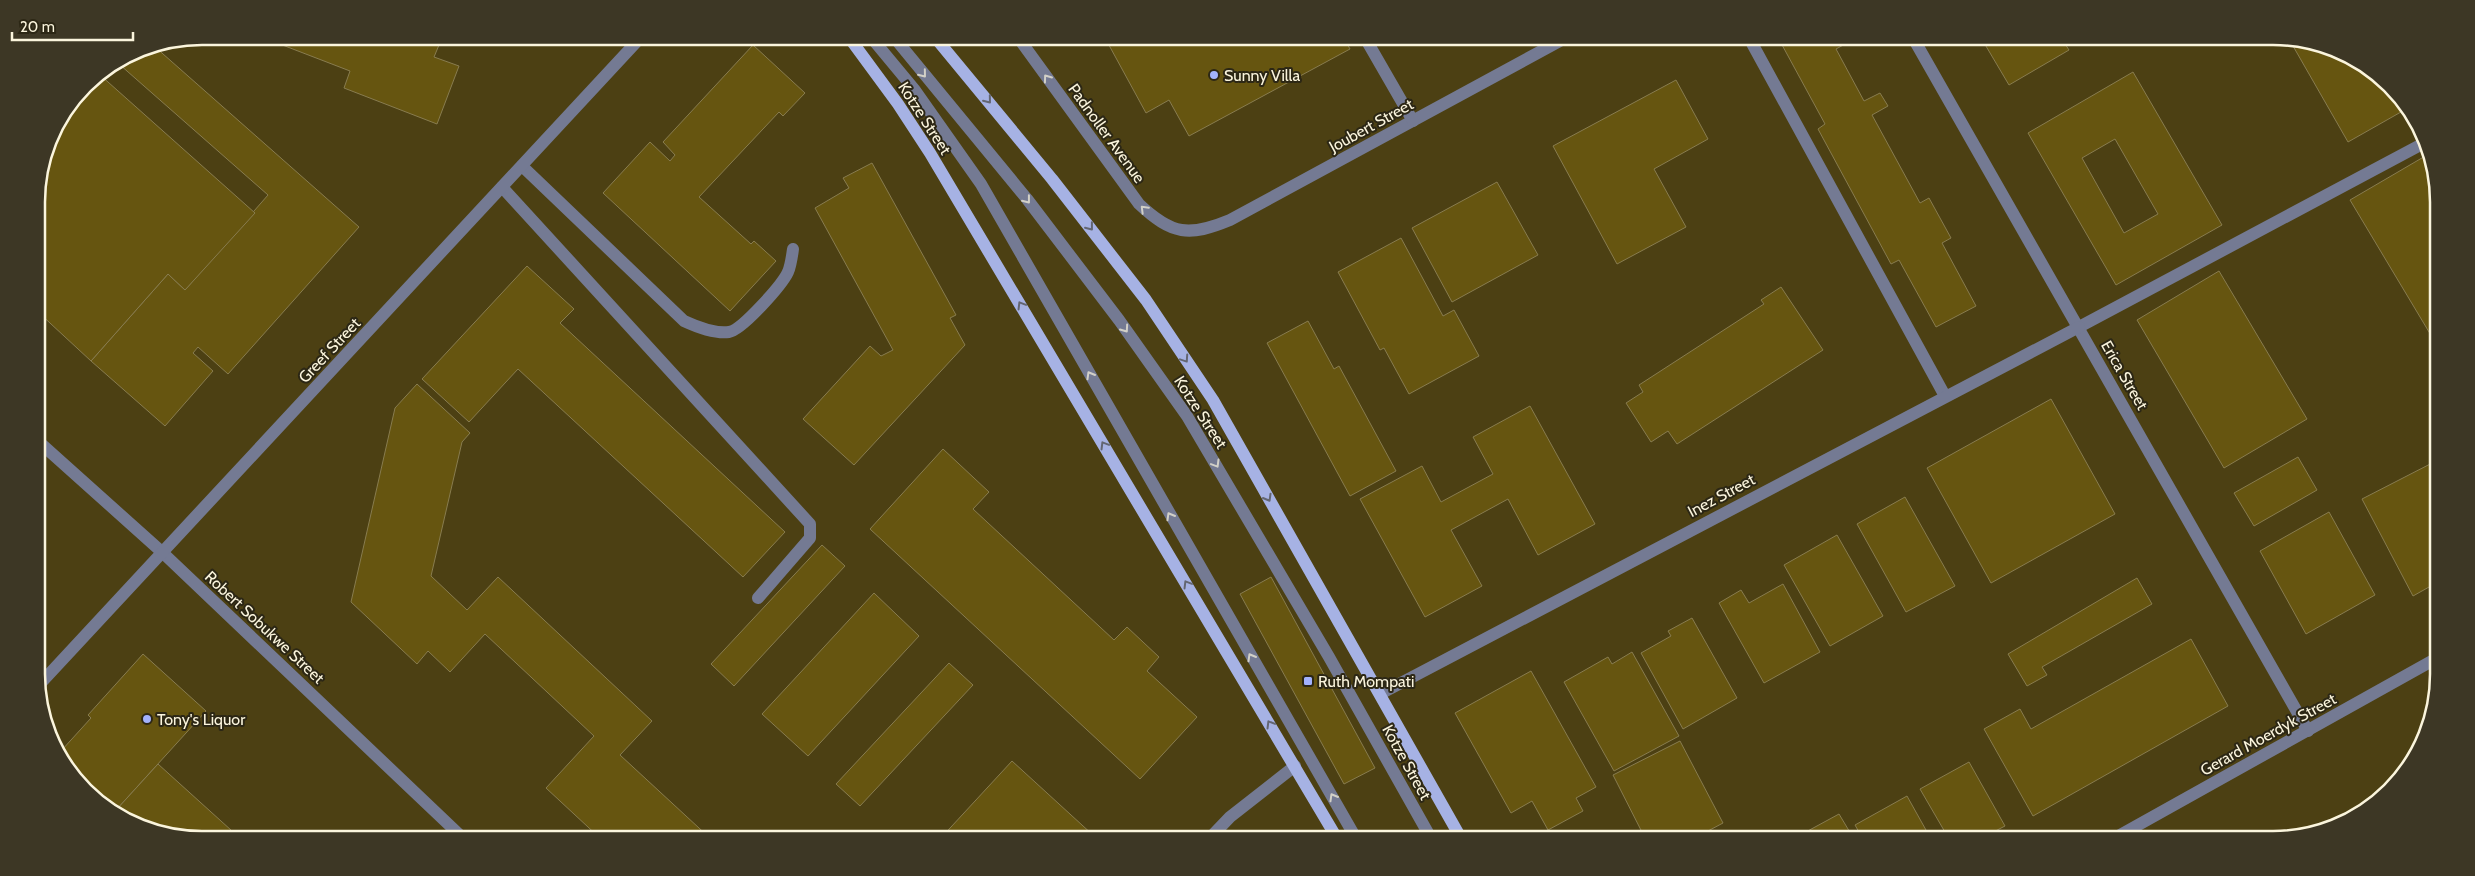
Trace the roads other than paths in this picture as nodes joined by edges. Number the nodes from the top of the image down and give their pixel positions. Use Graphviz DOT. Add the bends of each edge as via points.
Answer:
graph roads {
  1 [pos="634,45"];
  2 [pos="855,45"];
  3 [pos="877,45"];
  4 [pos="900,45"];
  5 [pos="941,45"];
  6 [pos="1024,45"];
  7 [pos="1369,45"];
  8 [pos="1552,45"];
  9 [pos="1753,45"];
  10 [pos="1917,45"];
  11 [pos="1412,121"];
  12 [pos="2419,146"];
  13 [pos="522,166"];
  14 [pos="502,187"];
  15 [pos="1186,232"];
  16 [pos="794,249"];
  17 [pos="2078,327"];
  18 [pos="1945,396"];
  19 [pos="45,447"];
  20 [pos="163,553"];
  21 [pos="758,598"];
  22 [pos="2430,662"];
  23 [pos="45,678"];
  24 [pos="1380,694"];
  25 [pos="2308,731"];
  26 [pos="1295,766"];
  27 [pos="456,831"];
  28 [pos="1217,831"];
  29 [pos="1333,831"];
  30 [pos="1352,831"];
  31 [pos="1427,831"];
  32 [pos="1457,831"];
  33 [pos="2127,831"];
  1 -- 13 [label="street, Greef Street"];
  26 -- 2 [label="main road, Kotze Street, one-way" via="930,153"];
  30 -- 3 [label="street, Kotze Street, one-way" via="981,184 914,89"];
  4 -- 31 [label="street, Kotze Street, one-way" via="1032,207 1119,320 1187,416"];
  5 -- 24 [label="main road, Kotze Street, one-way" via="1146,300 1213,400"];
  15 -- 6 [label="street, Padnoller Avenue, one-way" via="1158,222 1139,204"];
  7 -- 11 [label="street"];
  8 -- 11 [label="street, Joubert Street"];
  9 -- 18 [label="street"];
  10 -- 17 [label="street, Erica Street"];
  11 -- 15 [label="street, Joubert Street" via="1230,220 1206,230"];
  12 -- 17 [label="street, Inez Street"];
  13 -- 14 [label="street, Greef Street"];
  13 -- 16 [label="street" via="684,321 694,326 715,332 730,332 738,327 776,289 788,272"];
  14 -- 20 [label="street, Greef Street"];
  14 -- 21 [label="street" via="810,524 810,538"];
  17 -- 18 [label="street, Inez Street"];
  17 -- 25 [label="street, Erica Street"];
  18 -- 24 [label="street, Inez Street"];
  19 -- 20 [label="street, Robert Sobukwe Street"];
  20 -- 23 [label="street, Greef Street"];
  20 -- 27 [label="street, Robert Sobukwe Street"];
  22 -- 25 [label="street, Gerard Moerdyk Street"];
  24 -- 32 [label="main road, Kotze Street"];
  25 -- 33 [label="street, Gerard Moerdyk Street"];
  26 -- 28 [label="street"];
  26 -- 29 [label="main road, Kotze Street"];
}
